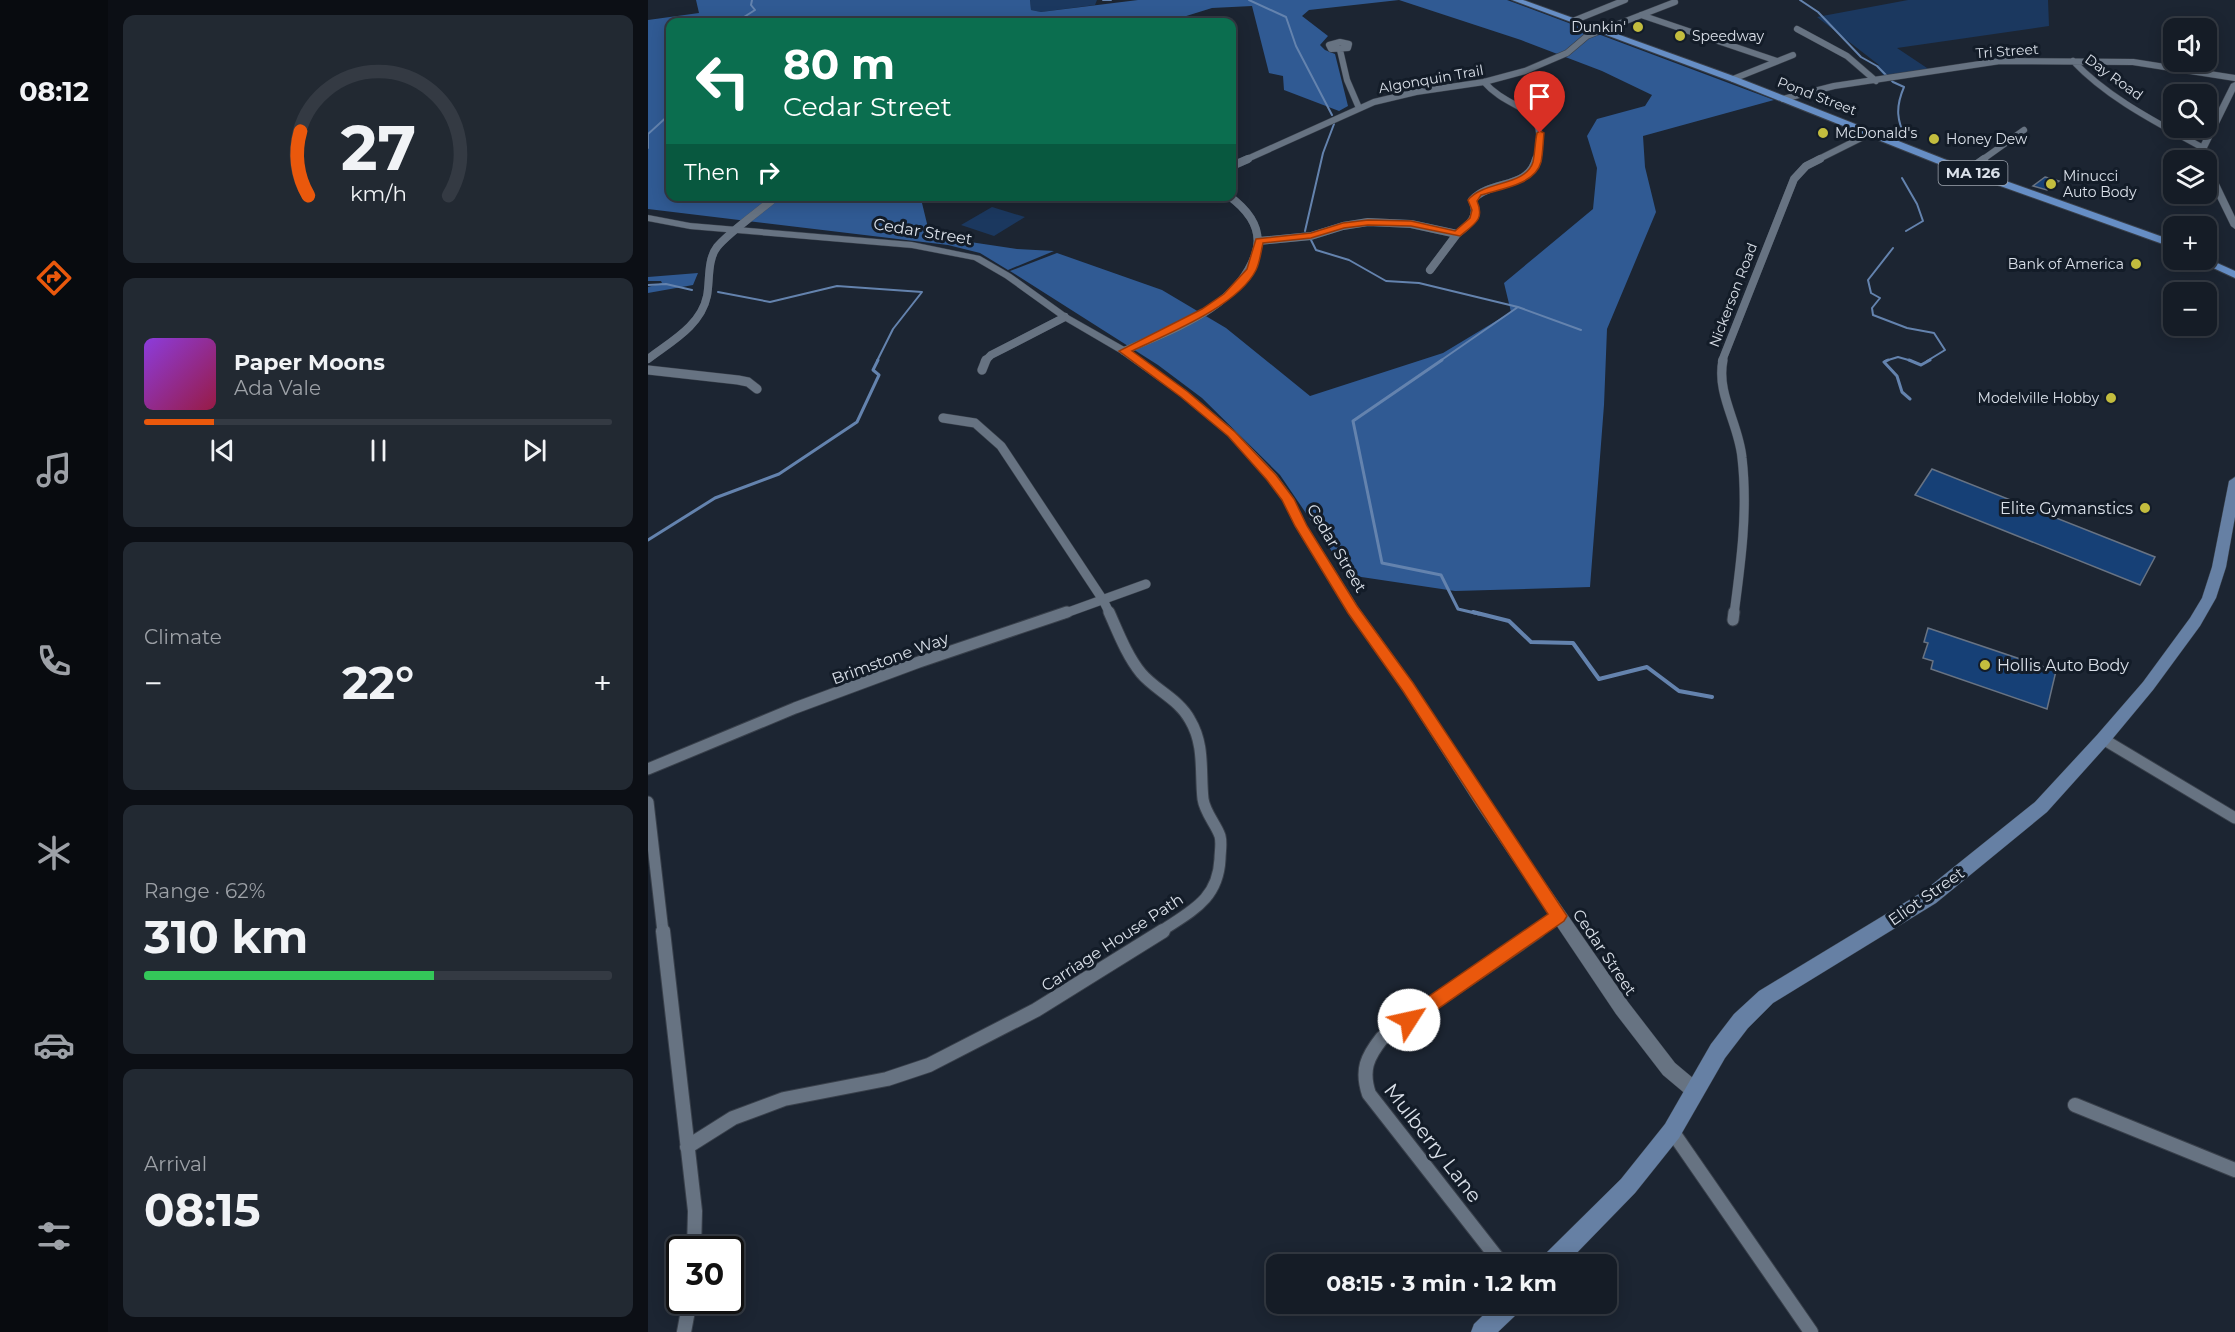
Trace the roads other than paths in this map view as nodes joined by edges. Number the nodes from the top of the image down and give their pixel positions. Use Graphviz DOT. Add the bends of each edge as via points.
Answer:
graph roads {
  1 [pos="1516,0"];
  2 [pos="1625,0"];
  3 [pos="1675,2"];
  4 [pos="1640,15"];
  5 [pos="1573,21"];
  6 [pos="1797,29"];
  7 [pos="1601,31"];
  8 [pos="1340,50"];
  9 [pos="1793,55"];
  10 [pos="1777,61"];
  11 [pos="2073,61"];
  12 [pos="2235,78"];
  13 [pos="1733,80"];
  14 [pos="1876,81"];
  15 [pos="1484,82"];
  16 [pos="2235,84"];
  17 [pos="1783,99"];
  18 [pos="1359,108"];
  19 [pos="2024,130"];
  20 [pos="1871,133"];
  21 [pos="2203,148"];
  22 [pos="1236,164"];
  23 [pos="1967,171"];
  24 [pos="2217,188"];
  25 [pos="771,201"];
  26 [pos="1235,201"];
  27 [pos="648,218"];
  28 [pos="2235,226"];
  29 [pos="737,229"];
  30 [pos="1456,234"];
  31 [pos="1259,240"];
  32 [pos="2163,241"];
  33 [pos="2217,267"];
  34 [pos="1430,270"];
  35 [pos="2235,275"];
  36 [pos="1065,317"];
  37 [pos="1124,351"];
  38 [pos="648,359"];
  39 [pos="648,370"];
  40 [pos="982,370"];
  41 [pos="757,389"];
  42 [pos="943,418"];
  43 [pos="2235,481"];
  44 [pos="1146,584"];
  45 [pos="1103,600"];
  46 [pos="1733,620"];
  47 [pos="2103,739"];
  48 [pos="648,769"];
  49 [pos="648,802"];
  50 [pos="2235,818"];
  51 [pos="1558,916"];
  52 [pos="1694,1090"];
  53 [pos="2075,1105"];
  54 [pos="1672,1131"];
  55 [pos="687,1147"];
  56 [pos="2235,1170"];
  57 [pos="694,1236"];
  58 [pos="1494,1254"];
  59 [pos="1561,1254"];
  60 [pos="687,1314"];
  61 [pos="1501,1314"];
  62 [pos="684,1332"];
  63 [pos="1482,1332"];
  64 [pos="1811,1332"];
  1 -- 5 [label="main road, Pond Street / MA 126"];
  2 -- 5 [label="street"];
  3 -- 4 [label="street, Algonquin Trail"];
  4 -- 7 [label="street, Algonquin Trail"];
  4 -- 10 [label="street"];
  5 -- 7 [label="main road, Pond Street / MA 126"];
  6 -- 14 [label="street" via="1847,56"];
  7 -- 13 [label="main road, Pond Street / MA 126"];
  7 -- 15 [label="street, Algonquin Trail" via="1581,40 1567,53 1525,71"];
  8 -- 18 [label="street"];
  9 -- 10 [label="street"];
  10 -- 13 [label="street"];
  11 -- 12 [label="street, Tri Street" via="2146,63"];
  11 -- 14 [label="street, Tri Street" via="2000,61"];
  11 -- 21 [label="street, Day Road" via="2111,92"];
  13 -- 17 [label="main road, Pond Street / MA 126"];
  14 -- 17 [label="street, Tri Street" via="1815,89"];
  15 -- 18 [label="street, Algonquin Trail" via="1398,95"];
  15 -- 30 [label="street" via="1538,123 1537,163 1521,179 1474,197 1475,219"];
  16 -- 21 [label="street"];
  17 -- 20 [label="main road, Pond Street / MA 126"];
  18 -- 22 [label="street, Algonquin Trail"];
  19 -- 23 [label="street"];
  20 -- 23 [label="main road, Pond Street / MA 126"];
  20 -- 46 [label="street, Nickerson Road" via="1806,166 1794,179 1722,361 1720,380 1742,452 1744,487 1745,533"];
  23 -- 32 [label="main road, Pond Street / MA 126"];
  24 -- 28 [label="street"];
  25 -- 29 [label="street"];
  26 -- 31 [label="street" via="1254,222"];
  27 -- 29 [label="street, Cedar Street"];
  29 -- 36 [label="street, Cedar Street" via="892,243 968,255 988,263"];
  29 -- 38 [label="street" via="712,257 702,313"];
  30 -- 31 [label="street" via="1411,224 1368,222 1311,236"];
  30 -- 34 [label="street"];
  31 -- 37 [label="street" via="1251,270 1228,296"];
  33 -- 35 [label="main road"];
  36 -- 37 [label="street, Cedar Street"];
  36 -- 40 [label="street" via="991,355"];
  37 -- 51 [label="street, Cedar Street" via="1232,434 1272,477 1353,610"];
  39 -- 41 [label="street" via="738,380"];
  42 -- 45 [label="street, Carriage House Path" via="975,423 1001,446"];
  43 -- 47 [label="main road, Eliot Street" via="2219,567 2209,598 2148,686"];
  44 -- 45 [label="street, Brimstone Way"];
  45 -- 48 [label="street, Brimstone Way" via="795,708"];
  45 -- 55 [label="street, Carriage House Path" via="1141,673 1173,700 1197,731 1204,804 1221,838 1219,875 1210,895 1140,946 969,1046 887,1079 784,1099 733,1118"];
  47 -- 50 [label="street"];
  47 -- 52 [label="main road, Eliot Street" via="2041,807 1930,897 1766,998 1741,1021"];
  49 -- 55 [label="street"];
  51 -- 52 [label="street, Cedar Street" via="1669,1069"];
  51 -- 58 [label="street, Mulberry Lane" via="1382,1038 1365,1061 1364,1080 1369,1094"];
  52 -- 54 [label="main road, Eliot Street"];
  53 -- 56 [label="street"];
  54 -- 59 [label="main road, Eliot Street" via="1612,1203"];
  54 -- 64 [label="street"];
  55 -- 57 [label="street"];
  60 -- 62 [label="street"];
  61 -- 63 [label="main road"];
}
